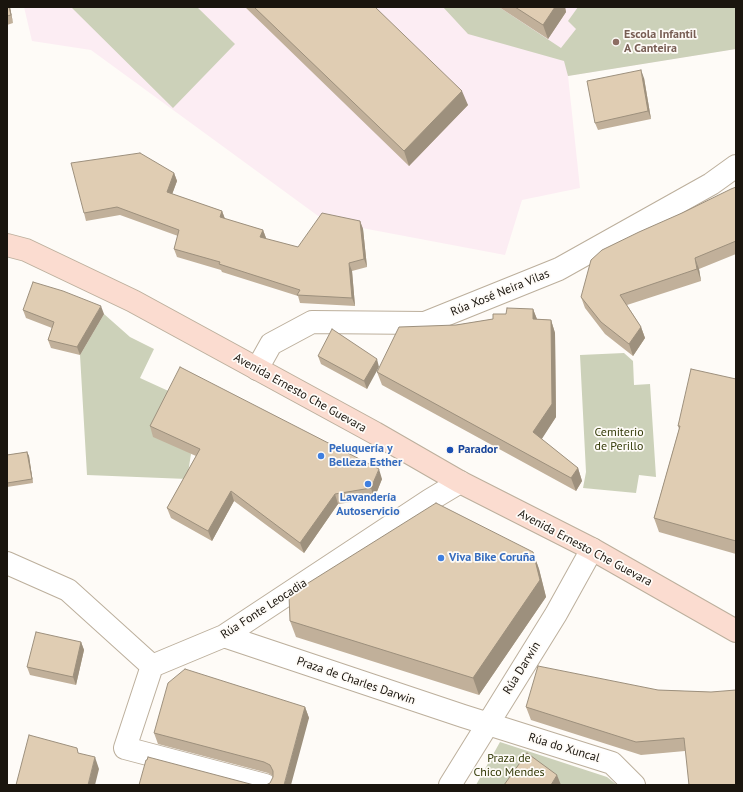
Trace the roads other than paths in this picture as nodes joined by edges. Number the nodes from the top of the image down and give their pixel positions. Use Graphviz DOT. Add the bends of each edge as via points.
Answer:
graph roads {
  1 [pos="736,166"];
  2 [pos="7,245"];
  3 [pos="257,369"];
  4 [pos="460,482"];
  5 [pos="592,550"];
  6 [pos="7,563"];
  7 [pos="736,631"];
  8 [pos="224,636"];
  9 [pos="152,666"];
  10 [pos="487,724"];
  11 [pos="265,785"];
  12 [pos="450,785"];
  13 [pos="634,785"];
  1 -- 3 [label="street, Rúa Xosé Neira Vilas" via="711,184 558,269 425,323 312,322 271,344"];
  2 -- 3 [label="main road, Avenida Ernesto Che Guevara" via="26,250 133,301"];
  3 -- 4 [label="main road, Avenida Ernesto Che Guevara"];
  4 -- 5 [label="main road, Avenida Ernesto Che Guevara"];
  4 -- 8 [label="street, Rúa Fonte Leocadia"];
  5 -- 7 [label="main road, Avenida Ernesto Che Guevara"];
  5 -- 10 [label="street, Rúa Darwin" via="556,614"];
  6 -- 9 [label="street" via="68,590"];
  8 -- 9 [label="street, Rúa Fonte Leocadia"];
  8 -- 10 [label="street, Praza de Charles Darwin"];
  9 -- 11 [label="street" via="125,748"];
  10 -- 12 [label="street, Rúa Darwin"];
  10 -- 13 [label="street, Rúa do Xuncal" via="612,763"];
}
